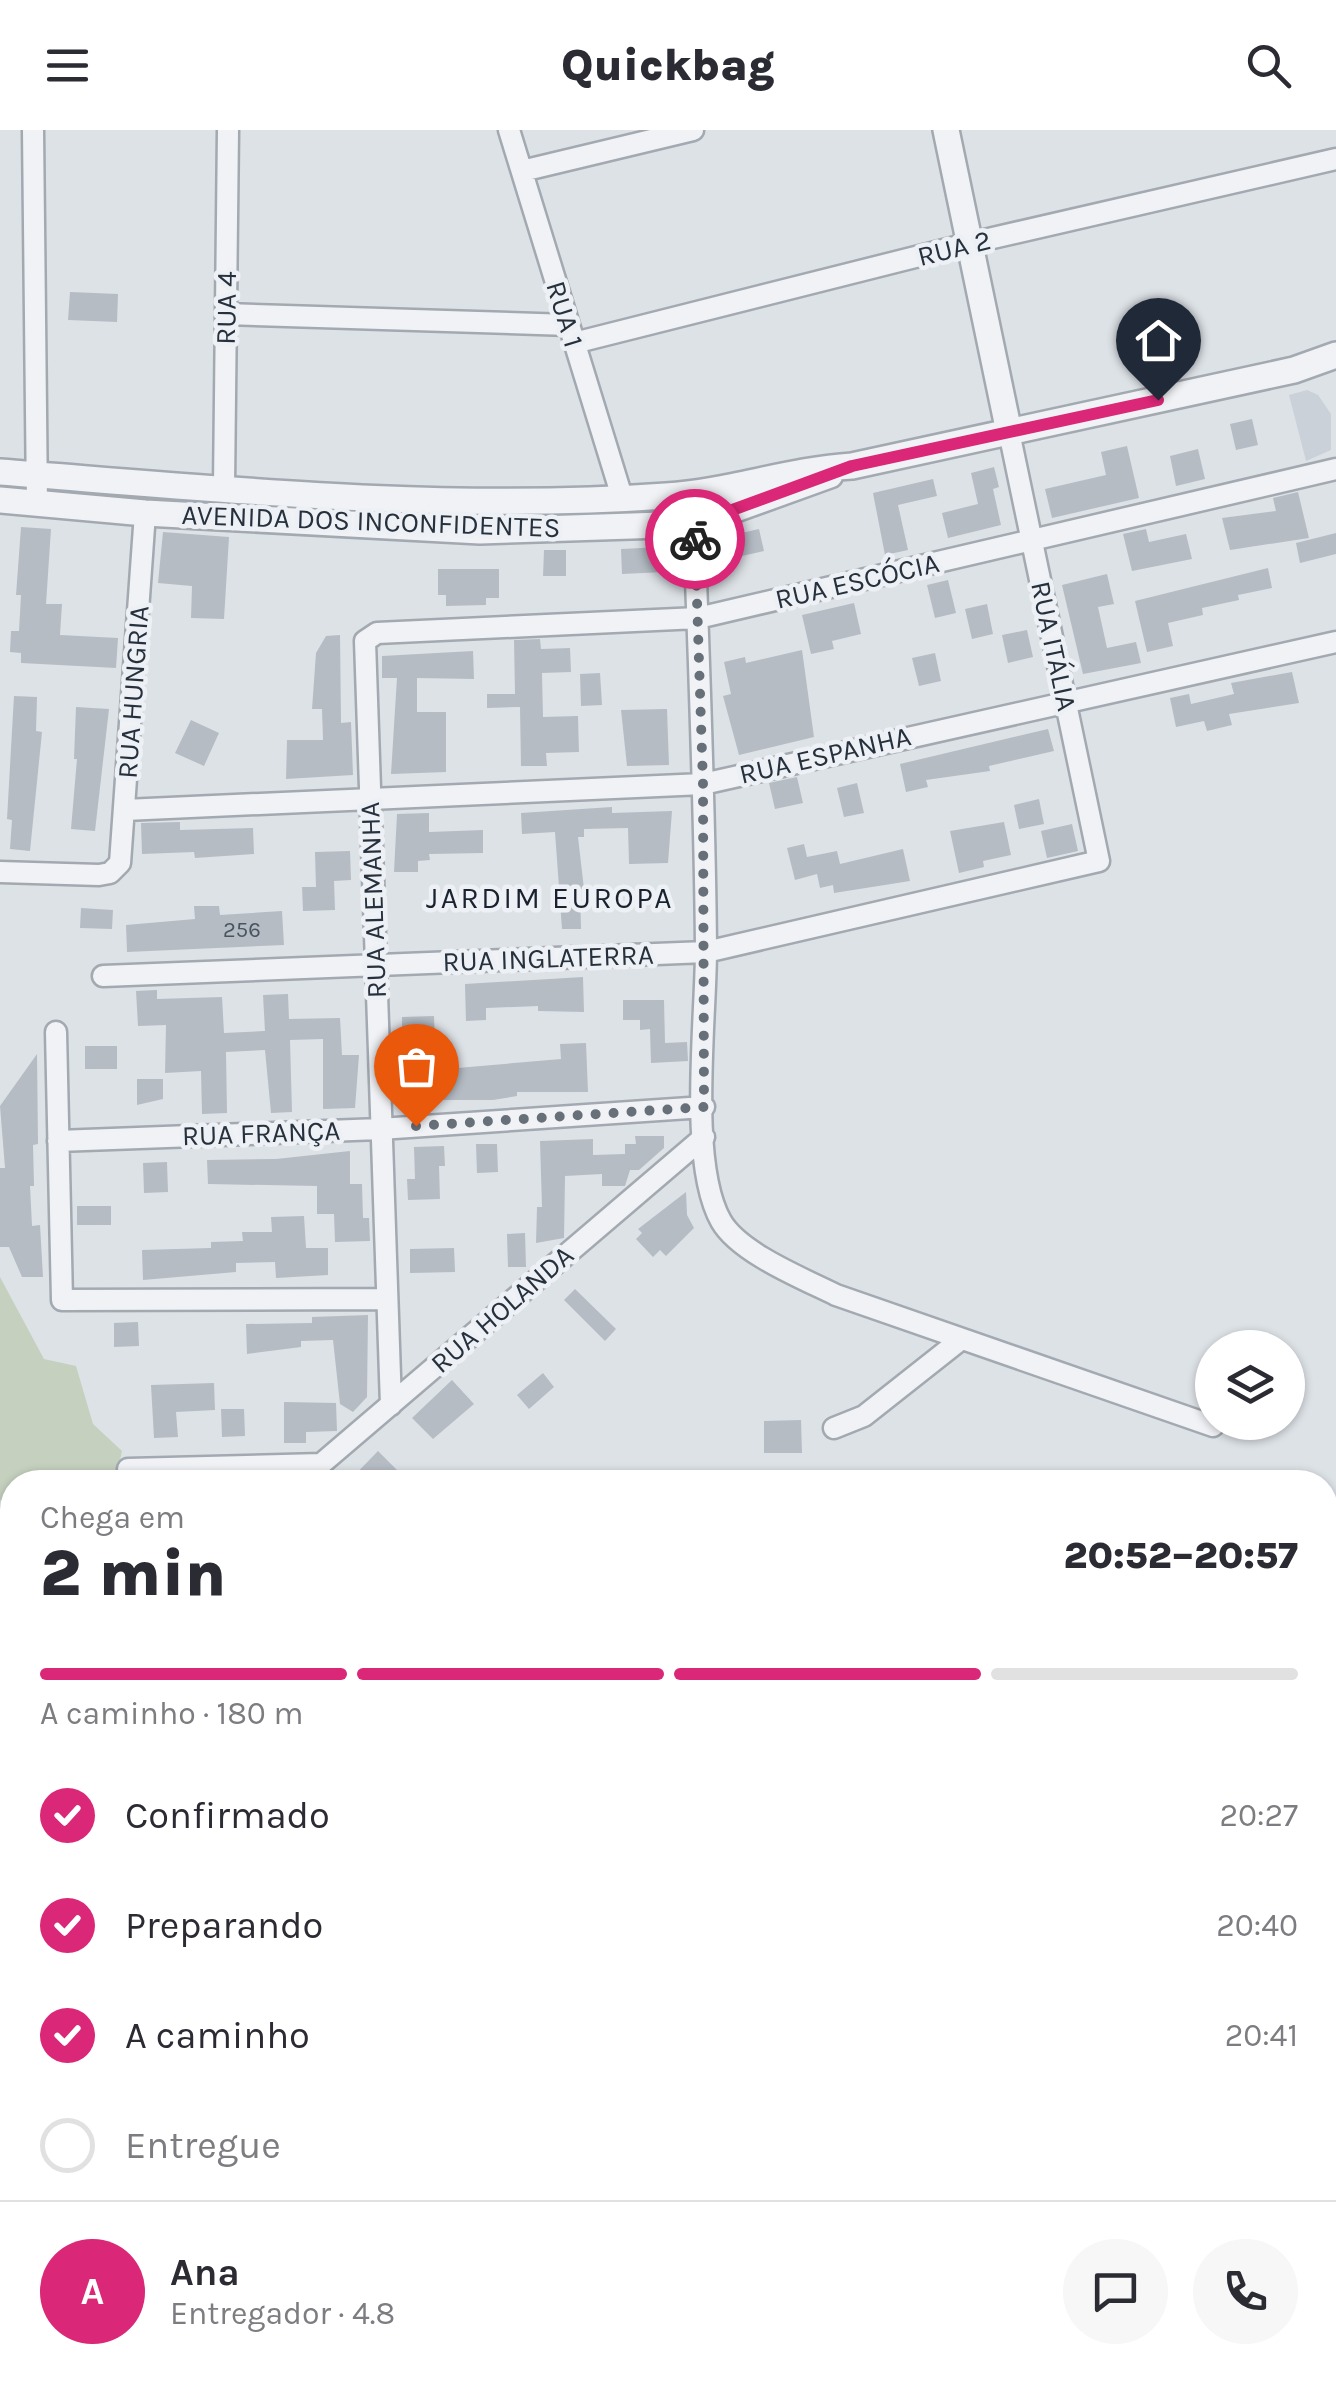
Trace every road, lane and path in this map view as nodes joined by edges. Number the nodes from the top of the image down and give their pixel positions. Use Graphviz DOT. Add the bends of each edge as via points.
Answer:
graph roads {
  1 [pos="34,130"];
  2 [pos="228,130"];
  3 [pos="509,130"];
  4 [pos="693,130"];
  5 [pos="946,130"];
  6 [pos="1336,159"];
  7 [pos="522,171"];
  8 [pos="971,243"];
  9 [pos="226,314"];
  10 [pos="572,334"];
  11 [pos="1336,355"];
  12 [pos="1009,432"];
  13 [pos="852,466"];
  14 [pos="1336,469"];
  15 [pos="1,472"];
  16 [pos="38,474"];
  17 [pos="224,486"];
  18 [pos="622,497"];
  19 [pos="0,502"];
  20 [pos="36,504"];
  21 [pos="145,514"];
  22 [pos="694,524"];
  23 [pos="1030,540"];
  24 [pos="698,618"];
  25 [pos="370,637"];
  26 [pos="1336,642"];
  27 [pos="1065,700"];
  28 [pos="703,784"];
  29 [pos="370,799"];
  30 [pos="126,810"];
  31 [pos="1101,859"];
  32 [pos="0,872"];
  33 [pos="706,952"];
  34 [pos="375,965"];
  35 [pos="103,976"];
  36 [pos="56,1032"];
  37 [pos="704,1107"];
  38 [pos="380,1129"];
  39 [pos="704,1137"];
  40 [pos="58,1141"];
  41 [pos="385,1299"];
  42 [pos="960,1341"];
  43 [pos="390,1405"];
  44 [pos="1195,1420"];
  45 [pos="834,1428"];
  46 [pos="321,1464"];
  47 [pos="128,1469"];
  48 [pos="314,1470"];
  1 -- 16 [label="street"];
  2 -- 9 [label="street, RUA 4"];
  3 -- 7 [label="street, RUA 1"];
  4 -- 7 [label="street"];
  5 -- 8 [label="street"];
  6 -- 8 [label="street, RUA 2"];
  7 -- 10 [label="street, RUA 1"];
  8 -- 10 [label="street, RUA 2"];
  8 -- 12 [label="street"];
  9 -- 10 [label="street, RUA 2"];
  9 -- 17 [label="street, RUA 4"];
  10 -- 18 [label="street, RUA 1"];
  11 -- 12 [label="street, AVENIDA DOS INCONFIDENTES"];
  12 -- 13 [label="street, AVENIDA DOS INCONFIDENTES"];
  12 -- 23 [label="street, RUA ITÁLIA"];
  13 -- 18 [label="street, AVENIDA DOS INCONFIDENTES" via="802,469 705,492"];
  13 -- 22 [label="street, AVENIDA DOS INCONFIDENTES"];
  14 -- 23 [label="street, RUA ESCÓCIA"];
  15 -- 16 [label="street, AVENIDA DOS INCONFIDENTES"];
  15 -- 19 [label="street"];
  16 -- 17 [label="street, AVENIDA DOS INCONFIDENTES"];
  16 -- 20 [label="street"];
  17 -- 18 [label="street, AVENIDA DOS INCONFIDENTES" via="403,501"];
  19 -- 20 [label="street, AVENIDA DOS INCONFIDENTES"];
  20 -- 21 [label="street, AVENIDA DOS INCONFIDENTES"];
  21 -- 22 [label="street, AVENIDA DOS INCONFIDENTES" via="480,531"];
  21 -- 30 [label="street, RUA HUNGRIA"];
  22 -- 24 [label="street"];
  23 -- 24 [label="street, RUA ESCÓCIA"];
  23 -- 27 [label="street, RUA ITÁLIA"];
  24 -- 25 [label="street, RUA ESCÓCIA"];
  24 -- 28 [label="street"];
  25 -- 29 [label="street, RUA ALEMANHA" via="363,648"];
  26 -- 27 [label="street, RUA ESPANHA"];
  27 -- 28 [label="street, RUA ESPANHA"];
  27 -- 31 [label="street, RUA ITÁLIA"];
  28 -- 29 [label="street, RUA ESPANHA"];
  28 -- 33 [label="street"];
  29 -- 30 [label="street, RUA ESPANHA"];
  29 -- 34 [label="street, RUA ALEMANHA"];
  30 -- 32 [label="street, RUA HUNGRIA" via="117,869 99,875"];
  31 -- 33 [label="street, RUA INGLATERRA"];
  33 -- 34 [label="street, RUA INGLATERRA"];
  33 -- 37 [label="street"];
  34 -- 35 [label="street, RUA INGLATERRA"];
  34 -- 38 [label="street, RUA ALEMANHA"];
  36 -- 40 [label="street"];
  37 -- 38 [label="street, RUA FRANÇA"];
  37 -- 39 [label="street"];
  38 -- 40 [label="street, RUA FRANÇA"];
  38 -- 41 [label="street, RUA ALEMANHA"];
  39 -- 42 [label="street" via="712,1202 724,1227 777,1267"];
  39 -- 43 [label="street, RUA HOLANDA"];
  40 -- 41 [label="street" via="62,1300"];
  41 -- 43 [label="street, RUA ALEMANHA"];
  42 -- 44 [label="street"];
  42 -- 45 [label="street" via="864,1416"];
  43 -- 46 [label="street, RUA HOLANDA"];
  46 -- 47 [label="street"];
  46 -- 48 [label="street, RUA HOLANDA"];
}
